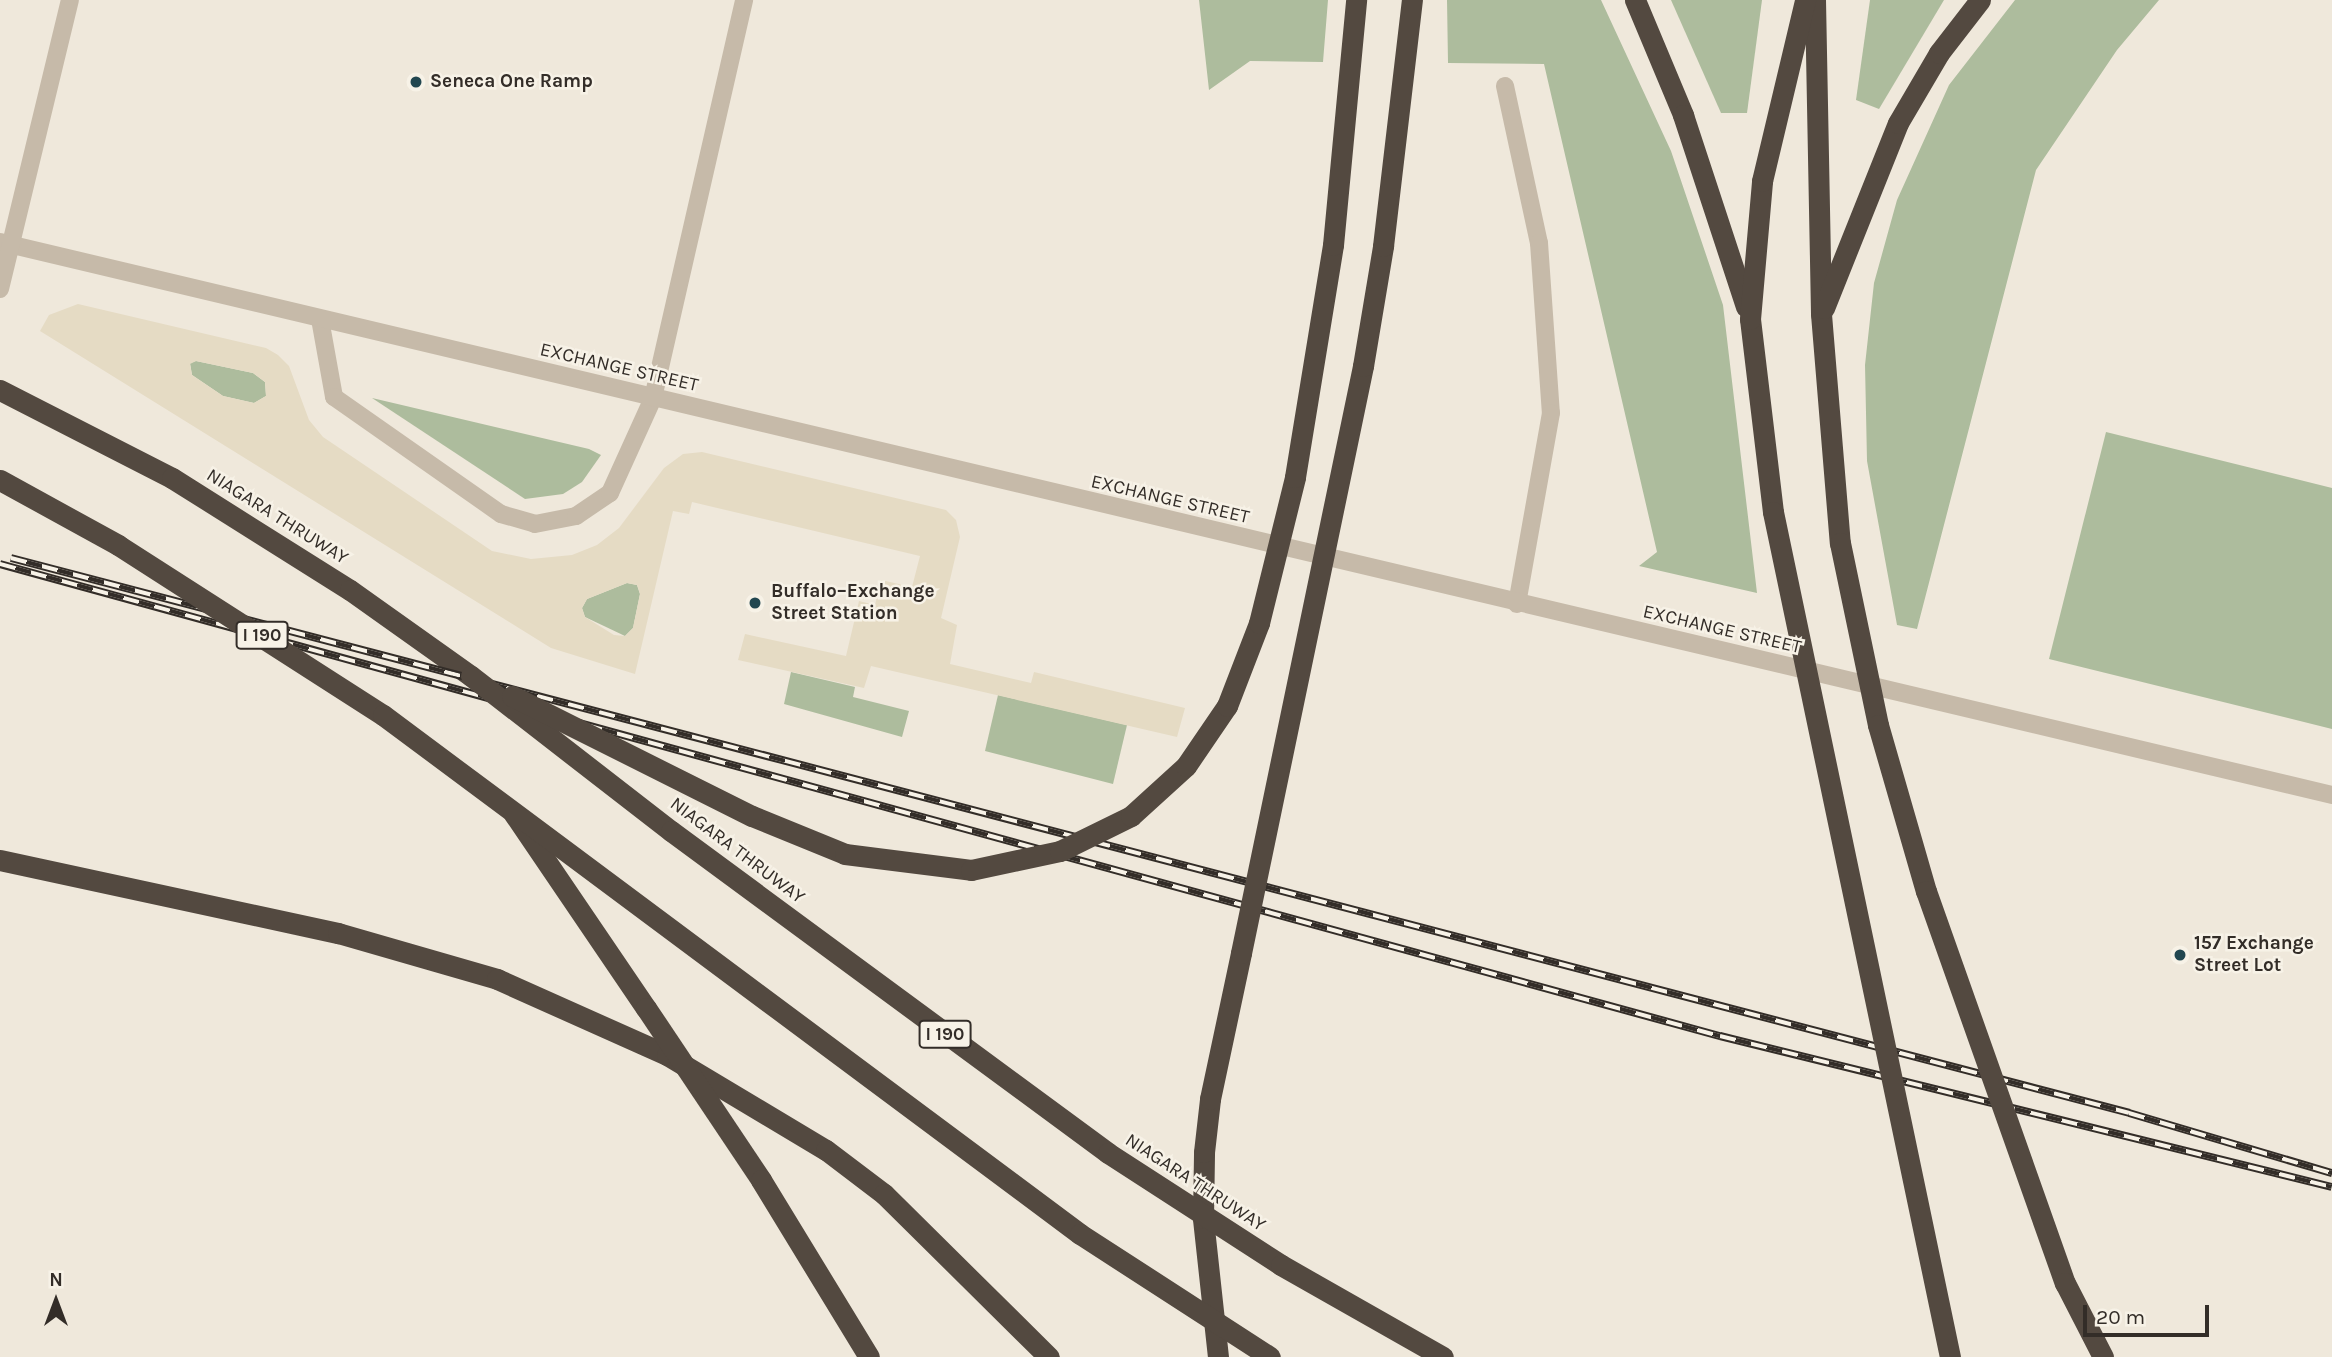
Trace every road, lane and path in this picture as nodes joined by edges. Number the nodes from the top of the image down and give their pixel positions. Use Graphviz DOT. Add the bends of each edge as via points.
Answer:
graph roads {
  1 [pos="70,0"];
  2 [pos="744,0"];
  3 [pos="1356,0"];
  4 [pos="1412,0"];
  5 [pos="1635,0"];
  6 [pos="1805,0"];
  7 [pos="1815,0"];
  8 [pos="1980,0"];
  9 [pos="1505,86"];
  10 [pos="6,244"];
  11 [pos="0,289"];
  12 [pos="1821,314"];
  13 [pos="320,319"];
  14 [pos="1750,319"];
  15 [pos="0,390"];
  16 [pos="653,398"];
  17 [pos="0,480"];
  18 [pos="1517,604"];
  19 [pos="471,676"];
  20 [pos="2332,795"];
  21 [pos="510,809"];
  22 [pos="0,860"];
  23 [pos="869,1357"];
  24 [pos="1049,1357"];
  25 [pos="1218,1357"];
  26 [pos="1270,1357"];
  27 [pos="1443,1357"];
  28 [pos="1950,1357"];
  29 [pos="2103,1357"];
  1 -- 10 [label="street"];
  2 -- 16 [label="street"];
  3 -- 19 [label="highway, bridge" via="1333,245 1317,350 1295,477 1259,623 1227,706 1186,766 1131,816 1060,851 971,870 845,853 751,816"];
  4 -- 25 [label="highway, bridge" via="1383,246 1363,366 1210,1099 1203,1218"];
  5 -- 14 [label="highway" via="1683,115"];
  6 -- 14 [label="highway" via="1762,181"];
  7 -- 12 [label="highway"];
  8 -- 12 [label="highway" via="1939,52 1898,123"];
  9 -- 18 [label="street" via="1539,243 1551,413"];
  10 -- 11 [label="street"];
  10 -- 13 [label="street, EXCHANGE STREET"];
  12 -- 29 [label="highway, bridge" via="1840,543 1878,725 1926,891 2065,1283"];
  13 -- 16 [label="street, EXCHANGE STREET"];
  13 -- 16 [label="street" via="334,397 501,514 535,524 576,516 610,493"];
  14 -- 28 [label="highway, bridge" via="1773,512"];
  15 -- 19 [label="highway, NIAGARA THRUWAY / I 190" via="172,478 350,590"];
  16 -- 18 [label="street, EXCHANGE STREET"];
  17 -- 21 [label="highway, I 190, bridge" via="118,545 301,659"];
  18 -- 20 [label="street, EXCHANGE STREET"];
  19 -- 27 [label="highway, NIAGARA THRUWAY / I 190, bridge" via="671,831 1108,1153 1281,1265"];
  21 -- 23 [label="highway, bridge" via="761,1180"];
  21 -- 26 [label="highway, I 190, bridge" via="1080,1234"];
  22 -- 24 [label="highway, bridge" via="338,933 497,979 667,1055 826,1150 884,1194"];
}
